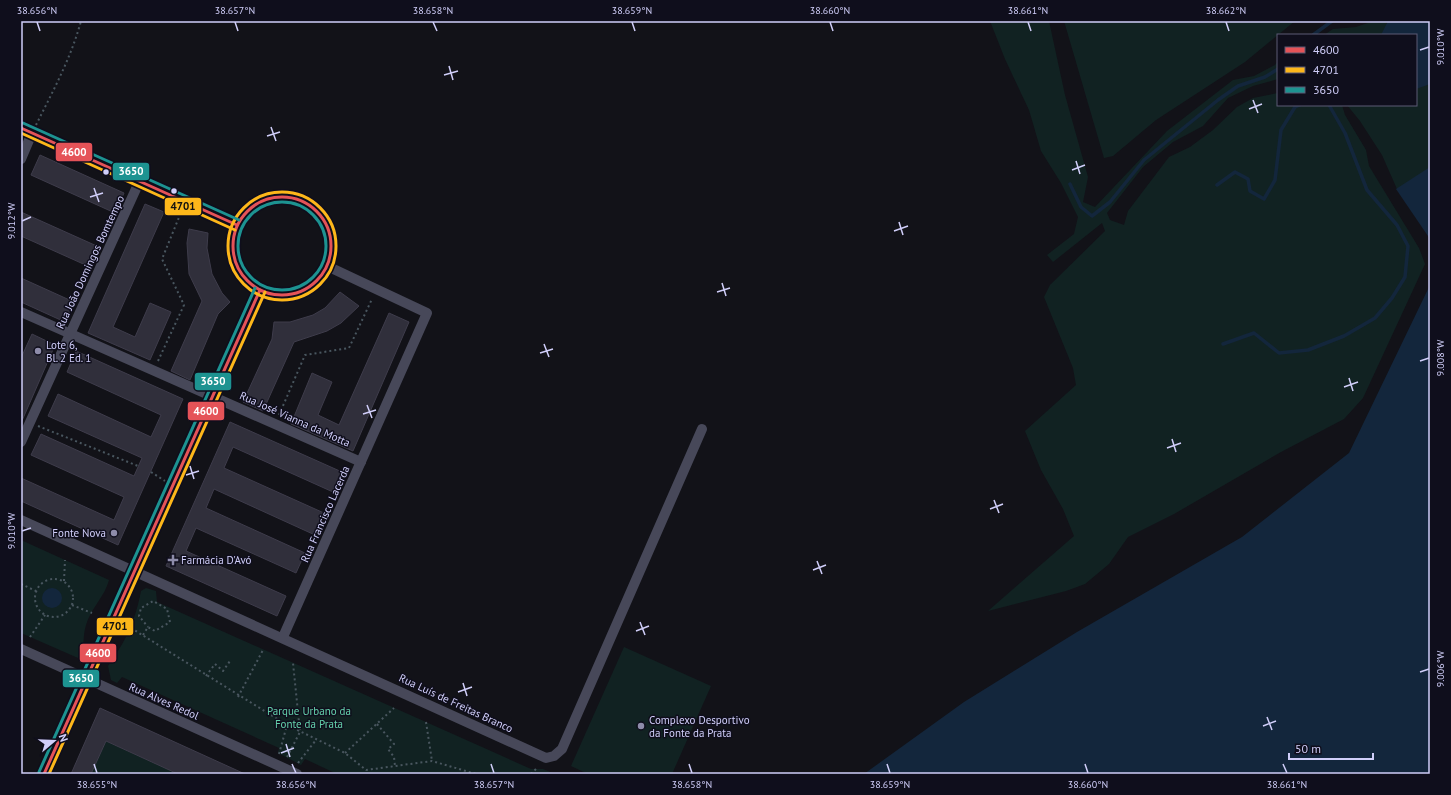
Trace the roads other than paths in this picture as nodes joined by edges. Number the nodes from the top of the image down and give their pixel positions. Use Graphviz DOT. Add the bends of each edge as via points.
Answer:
graph roads {
  1 [pos="21,128"];
  2 [pos="32,133"];
  3 [pos="21,159"];
  4 [pos="140,180"];
  5 [pos="237,224"];
  6 [pos="328,266"];
  7 [pos="260,290"];
  8 [pos="21,312"];
  9 [pos="70,333"];
  10 [pos="212,395"];
  11 [pos="702,429"];
  12 [pos="21,442"];
  13 [pos="361,462"];
  14 [pos="21,520"];
  15 [pos="135,570"];
  16 [pos="283,637"];
  17 [pos="21,649"];
  18 [pos="87,679"];
  19 [pos="280,771"];
  20 [pos="44,774"];
  21 [pos="297,774"];
  1 -- 2 [label="street"];
  2 -- 3 [label="street"];
  2 -- 4 [label="street"];
  4 -- 5 [label="street"];
  4 -- 9 [label="street, Rua João Domingos Bomtempo"];
  5 -- 6 [label="street" via="252,207 277,196 294,198 310,205 322,217 330,232 332,249"];
  5 -- 7 [label="street" via="233,254 238,269 247,281"];
  6 -- 7 [label="street" via="319,279 306,289 291,295 275,295"];
  6 -- 13 [label="street, Rua Francisco Lacerda" via="427,313"];
  7 -- 10 [label="street"];
  8 -- 9 [label="street, Rua José Vianna da Motta"];
  9 -- 10 [label="street, Rua José Vianna da Motta"];
  9 -- 12 [label="street, Rua João Domingos Bomtempo"];
  10 -- 13 [label="street, Rua José Vianna da Motta"];
  10 -- 15 [label="street"];
  11 -- 16 [label="street, Rua Luís de Freitas Branco" via="562,749 554,756 546,758"];
  13 -- 16 [label="street, Rua Francisco Lacerda"];
  14 -- 15 [label="street, Rua Luís de Freitas Branco"];
  15 -- 16 [label="street, Rua Luís de Freitas Branco"];
  15 -- 18 [label="street"];
  17 -- 18 [label="street, Rua Alves Redol"];
  18 -- 19 [label="street, Rua Alves Redol"];
  18 -- 20 [label="street"];
  19 -- 21 [label="street, Rua Alves Redol"];
}
